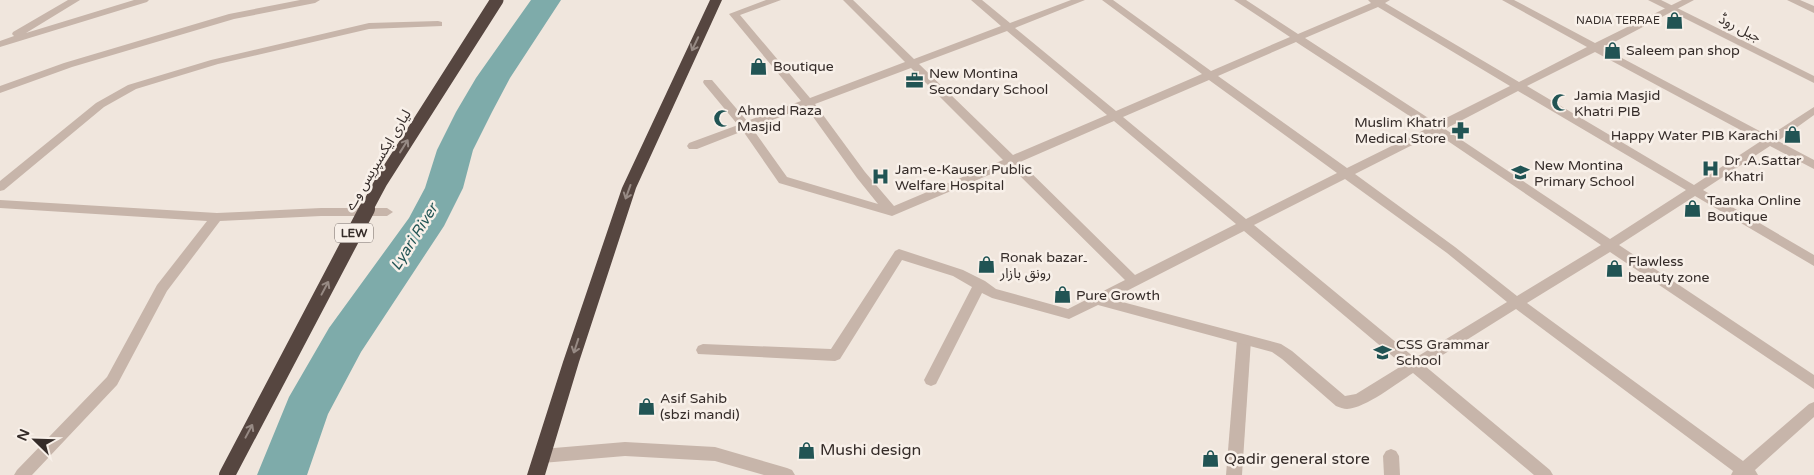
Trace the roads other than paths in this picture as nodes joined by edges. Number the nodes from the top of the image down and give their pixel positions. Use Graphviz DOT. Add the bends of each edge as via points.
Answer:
graph roads {
  1 [pos="75,0"];
  2 [pos="144,0"];
  3 [pos="315,0"];
  4 [pos="496,0"];
  5 [pos="716,0"];
  6 [pos="776,0"];
  7 [pos="848,0"];
  8 [pos="976,0"];
  9 [pos="1080,0"];
  10 [pos="1107,0"];
  11 [pos="1239,0"];
  12 [pos="1507,0"];
  13 [pos="1653,0"];
  14 [pos="1689,0"];
  15 [pos="1792,0"];
  16 [pos="1379,1"];
  17 [pos="1672,9"];
  18 [pos="1814,10"];
  19 [pos="438,24"];
  20 [pos="1008,27"];
  21 [pos="1297,38"];
  22 [pos="0,44"];
  23 [pos="1596,48"];
  24 [pos="912,63"];
  25 [pos="1210,75"];
  26 [pos="1814,80"];
  27 [pos="708,82"];
  28 [pos="1519,86"];
  29 [pos="0,90"];
  30 [pos="808,102"];
  31 [pos="1814,110"];
  32 [pos="1115,116"];
  33 [pos="745,126"];
  34 [pos="1436,128"];
  35 [pos="1770,141"];
  36 [pos="693,146"];
  37 [pos="1011,161"];
  38 [pos="1814,165"];
  39 [pos="1346,174"];
  40 [pos="0,186"];
  41 [pos="1694,190"];
  42 [pos="0,204"];
  43 [pos="387,212"];
  44 [pos="892,212"];
  45 [pos="217,217"];
  46 [pos="1245,225"];
  47 [pos="1609,246"];
  48 [pos="1814,261"];
  49 [pos="1134,281"];
  50 [pos="980,284"];
  51 [pos="1096,300"];
  52 [pos="1517,303"];
  53 [pos="1244,340"];
  54 [pos="703,350"];
  55 [pos="1414,366"];
  56 [pos="931,380"];
  57 [pos="1814,383"];
  58 [pos="1814,408"];
  59 [pos="542,456"];
  60 [pos="1391,456"];
  61 [pos="1745,473"];
  62 [pos="22,475"];
  63 [pos="228,475"];
  64 [pos="536,475"];
  65 [pos="787,475"];
  66 [pos="1234,475"];
  67 [pos="1392,475"];
  68 [pos="1545,475"];
  1 -- 22 [label="street"];
  2 -- 22 [label="street"];
  3 -- 29 [label="street" via="232,16 68,65"];
  63 -- 4 [label="highway, لیاری ایکسپریس وے / LEW, one-way, bridge" via="381,182"];
  5 -- 59 [label="highway, one-way" via="629,188"];
  6 -- 30 [label="street" via="734,14"];
  7 -- 24 [label="street"];
  8 -- 20 [label="street"];
  9 -- 20 [label="street"];
  10 -- 25 [label="street"];
  11 -- 21 [label="street"];
  12 -- 23 [label="street"];
  13 -- 17 [label="street, جیل روڈ"];
  14 -- 17 [label="street"];
  15 -- 18 [label="street"];
  16 -- 21 [label="street"];
  16 -- 28 [label="street"];
  17 -- 23 [label="street"];
  17 -- 26 [label="street, جیل روڈ"];
  19 -- 40 [label="street" via="369,26 215,62 132,87 100,105"];
  20 -- 24 [label="street"];
  20 -- 32 [label="street"];
  21 -- 25 [label="street"];
  21 -- 34 [label="street"];
  23 -- 28 [label="street"];
  23 -- 35 [label="street"];
  24 -- 30 [label="street"];
  24 -- 37 [label="street"];
  25 -- 32 [label="street"];
  25 -- 39 [label="street"];
  27 -- 33 [label="street"];
  28 -- 34 [label="street"];
  28 -- 41 [label="street"];
  30 -- 33 [label="street"];
  30 -- 44 [label="street"];
  31 -- 35 [label="street"];
  32 -- 37 [label="street"];
  32 -- 46 [label="street"];
  33 -- 36 [label="street"];
  33 -- 44 [label="street" via="783,180"];
  34 -- 39 [label="street"];
  34 -- 47 [label="street"];
  35 -- 38 [label="street"];
  35 -- 41 [label="street"];
  37 -- 44 [label="street"];
  37 -- 49 [label="street"];
  39 -- 46 [label="street"];
  39 -- 52 [label="street" via="1451,250"];
  41 -- 47 [label="street"];
  41 -- 48 [label="street"];
  42 -- 45 [label="street"];
  43 -- 45 [label="street"];
  45 -- 62 [label="street" via="162,288 112,381"];
  46 -- 49 [label="street"];
  46 -- 55 [label="street"];
  47 -- 52 [label="street"];
  47 -- 57 [label="street"];
  49 -- 51 [label="street"];
  50 -- 51 [label="street" via="992,293 1069,314"];
  50 -- 54 [label="street" via="958,273 899,254 835,355"];
  50 -- 56 [label="street"];
  51 -- 53 [label="street"];
  52 -- 55 [label="street"];
  52 -- 61 [label="street"];
  53 -- 55 [label="street" via="1276,348 1287,355 1341,402 1361,398"];
  53 -- 66 [label="street"];
  55 -- 68 [label="street"];
  58 -- 61 [label="street"];
  59 -- 64 [label="highway"];
  59 -- 65 [label="street" via="625,449 715,454"];
  60 -- 67 [label="street"];
}
